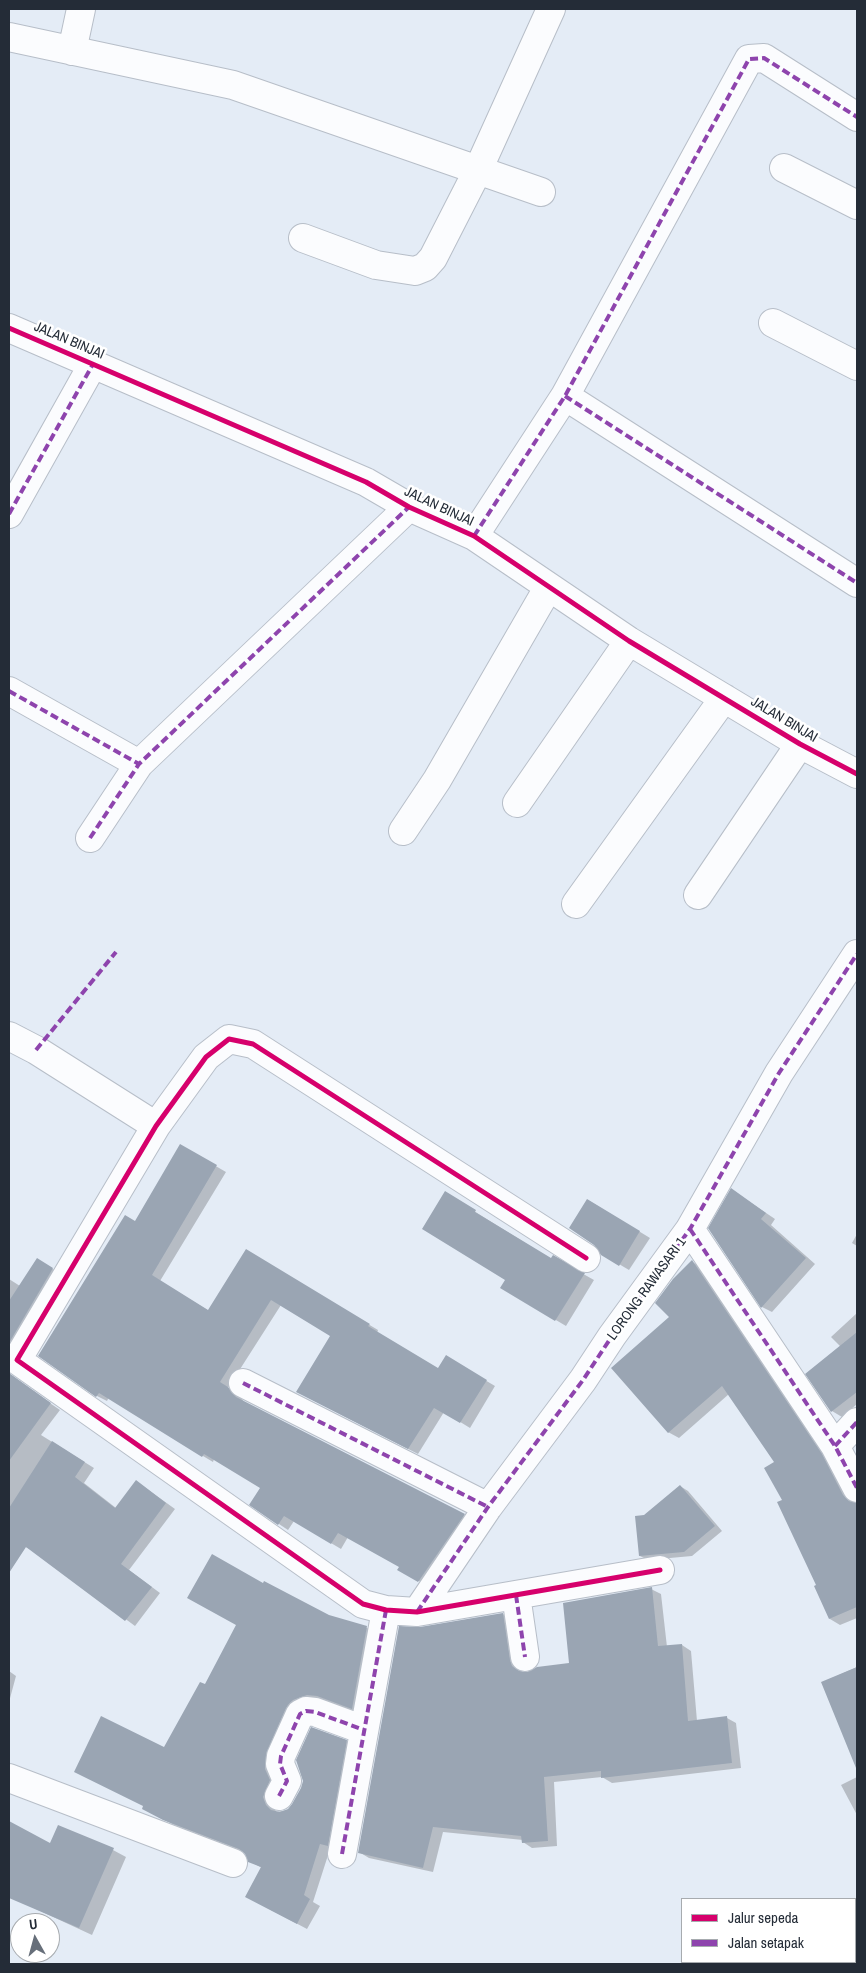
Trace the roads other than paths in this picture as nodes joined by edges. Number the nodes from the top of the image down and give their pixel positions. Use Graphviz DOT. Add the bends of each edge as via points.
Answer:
graph roads {
  1 [pos="81,9"];
  2 [pos="551,9"];
  3 [pos="9,37"];
  4 [pos="72,51"];
  5 [pos="857,117"];
  6 [pos="784,168"];
  7 [pos="478,170"];
  8 [pos="541,192"];
  9 [pos="857,205"];
  10 [pos="303,238"];
  11 [pos="773,323"];
  12 [pos="9,328"];
  13 [pos="94,364"];
  14 [pos="857,366"];
  15 [pos="565,396"];
  16 [pos="409,507"];
  17 [pos="9,514"];
  18 [pos="474,536"];
  19 [pos="857,583"];
  20 [pos="548,588"];
  21 [pos="629,641"];
  22 [pos="9,691"];
  23 [pos="724,698"];
  24 [pos="800,744"];
  25 [pos="139,764"];
  26 [pos="857,774"];
  27 [pos="517,803"];
  28 [pos="403,831"];
  29 [pos="90,838"];
  30 [pos="698,895"];
  31 [pos="576,904"];
  32 [pos="857,954"];
  33 [pos="9,1036"];
  34 [pos="156,1126"];
  35 [pos="690,1229"];
  36 [pos="586,1258"];
  37 [pos="13,1358"];
  38 [pos="243,1383"];
  39 [pos="857,1422"];
  40 [pos="835,1446"];
  41 [pos="857,1488"];
  42 [pos="488,1507"];
  43 [pos="660,1570"];
  44 [pos="516,1595"];
  45 [pos="386,1610"];
  46 [pos="417,1612"];
  47 [pos="525,1657"];
  48 [pos="364,1730"];
  49 [pos="9,1778"];
  50 [pos="279,1796"];
  51 [pos="342,1854"];
  52 [pos="233,1863"];
  1 -- 4 [label="street"];
  2 -- 7 [label="street"];
  3 -- 4 [label="street"];
  4 -- 7 [label="street" via="233,85"];
  5 -- 15 [label="street" via="764,58 749,59"];
  6 -- 9 [label="street"];
  7 -- 8 [label="street"];
  7 -- 10 [label="street" via="433,258 415,272 376,265"];
  11 -- 14 [label="street"];
  12 -- 13 [label="street, JALAN BINJAI"];
  13 -- 16 [label="street, JALAN BINJAI" via="366,482"];
  13 -- 17 [label="street"];
  15 -- 18 [label="street"];
  15 -- 19 [label="street"];
  16 -- 18 [label="street, JALAN BINJAI"];
  16 -- 25 [label="street"];
  18 -- 20 [label="street, JALAN BINJAI"];
  20 -- 21 [label="street, JALAN BINJAI"];
  20 -- 28 [label="street" via="438,780"];
  21 -- 23 [label="street, JALAN BINJAI"];
  21 -- 27 [label="street"];
  22 -- 25 [label="street"];
  23 -- 24 [label="street, JALAN BINJAI"];
  23 -- 31 [label="street"];
  24 -- 26 [label="street, JALAN BINJAI"];
  24 -- 30 [label="street"];
  25 -- 29 [label="street"];
  32 -- 35 [label="street, LORONG RAWASARI 1" via="779,1073"];
  33 -- 34 [label="street"];
  34 -- 36 [label="street" via="206,1057 230,1040 253,1044"];
  34 -- 37 [label="street"];
  35 -- 40 [label="street"];
  35 -- 42 [label="street, LORONG RAWASARI 1"];
  37 -- 45 [label="street" via="363,1604"];
  38 -- 42 [label="street"];
  39 -- 40 [label="street"];
  40 -- 41 [label="street"];
  42 -- 46 [label="street, LORONG RAWASARI 1"];
  43 -- 44 [label="street"];
  44 -- 46 [label="street"];
  44 -- 47 [label="street"];
  45 -- 46 [label="street"];
  45 -- 48 [label="street"];
  48 -- 50 [label="street" via="315,1712 300,1714 281,1756 280,1764 287,1781"];
  48 -- 51 [label="street"];
  49 -- 52 [label="street"];
}
